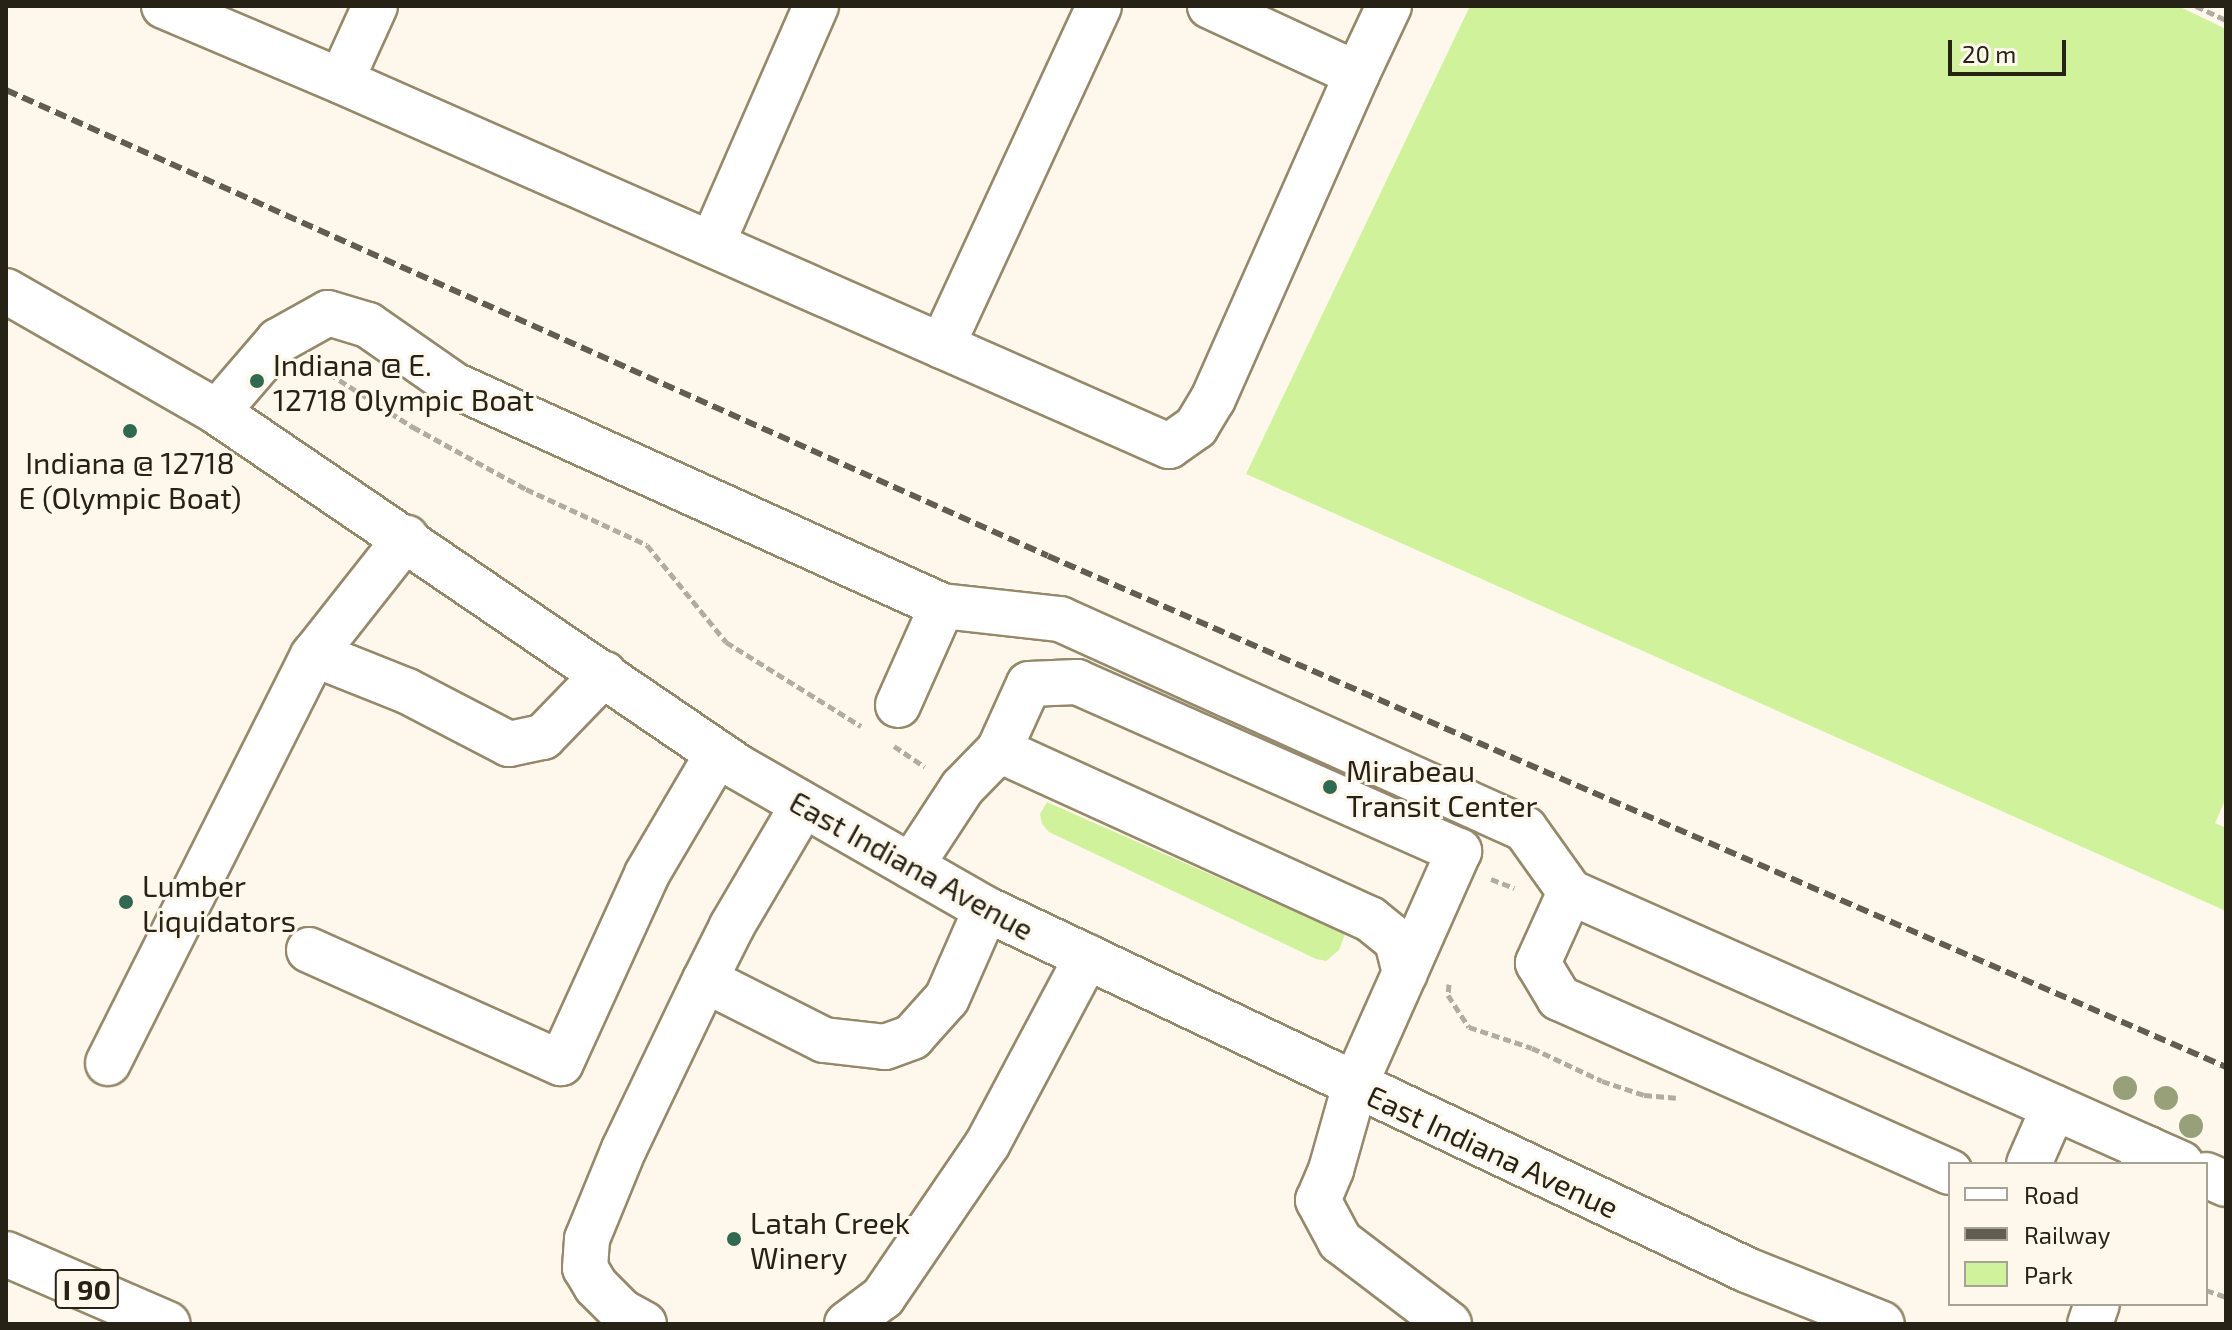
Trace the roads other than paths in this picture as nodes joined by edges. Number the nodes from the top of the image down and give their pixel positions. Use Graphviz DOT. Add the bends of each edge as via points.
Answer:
graph roads {
  1 [pos="164,6"];
  2 [pos="375,6"];
  3 [pos="816,6"];
  4 [pos="1099,6"];
  5 [pos="1210,6"];
  6 [pos="1389,6"];
  7 [pos="1357,74"];
  8 [pos="341,81"];
  9 [pos="712,244"];
  10 [pos="6,291"];
  11 [pos="942,346"];
  12 [pos="217,412"];
  13 [pos="406,538"];
  14 [pos="942,606"];
  15 [pos="314,654"];
  16 [pos="604,674"];
  17 [pos="885,726"];
  18 [pos="999,750"];
  19 [pos="718,753"];
  20 [pos="803,805"];
  21 [pos="911,866"];
  22 [pos="1570,892"];
  23 [pos="986,909"];
  24 [pos="309,950"];
  25 [pos="1087,957"];
  26 [pos="1405,973"];
  27 [pos="705,980"];
  28 [pos="108,1063"];
  29 [pos="1355,1085"];
  30 [pos="2054,1107"];
  31 [pos="2157,1159"];
  32 [pos="2030,1162"];
  33 [pos="1948,1171"];
  34 [pos="6,1254"];
  35 [pos="168,1324"];
  36 [pos="644,1324"];
  37 [pos="847,1324"];
  38 [pos="1449,1324"];
  39 [pos="1882,1324"];
  1 -- 8 [label="main road"];
  2 -- 8 [label="main road"];
  3 -- 9 [label="main road"];
  4 -- 11 [label="main road"];
  5 -- 7 [label="main road"];
  6 -- 7 [label="main road"];
  7 -- 11 [label="main road" via="1213,399 1196,427 1169,446"];
  8 -- 9 [label="main road"];
  9 -- 11 [label="main road"];
  10 -- 12 [label="main road, East Indiana Avenue"];
  12 -- 13 [label="main road, East Indiana Avenue"];
  12 -- 14 [label="main road" via="278,341 328,313 368,325 454,385"];
  13 -- 15 [label="main road"];
  13 -- 16 [label="main road, East Indiana Avenue"];
  14 -- 17 [label="main road"];
  14 -- 22 [label="main road" via="1060,619 1525,829"];
  15 -- 16 [label="main road" via="407,691 509,744 543,737"];
  15 -- 28 [label="main road"];
  16 -- 19 [label="main road, East Indiana Avenue"];
  18 -- 21 [label="main road" via="962,788"];
  18 -- 26 [label="main road" via="1370,919 1397,941"];
  18 -- 26 [label="main road" via="1029,684 1077,682 1459,851"];
  19 -- 20 [label="main road, East Indiana Avenue"];
  19 -- 24 [label="main road" via="647,874 561,1063"];
  20 -- 21 [label="main road, East Indiana Avenue"];
  20 -- 27 [label="main road"];
  21 -- 23 [label="main road, East Indiana Avenue"];
  22 -- 30 [label="main road"];
  22 -- 33 [label="main road" via="1538,963 1559,998"];
  23 -- 25 [label="main road, East Indiana Avenue"];
  23 -- 27 [label="main road" via="947,998 912,1037 885,1047 824,1040"];
  25 -- 29 [label="main road, East Indiana Avenue"];
  25 -- 37 [label="main road" via="988,1143 883,1297"];
  26 -- 29 [label="main road"];
  27 -- 36 [label="main road" via="587,1239 585,1268 596,1286 622,1312"];
  29 -- 38 [label="main road" via="1318,1200 1340,1241"];
  29 -- 39 [label="main road, East Indiana Avenue" via="1747,1270"];
  30 -- 31 [label="main road"];
  30 -- 32 [label="main road"];
  34 -- 35 [label="main road, I 90"];
}
